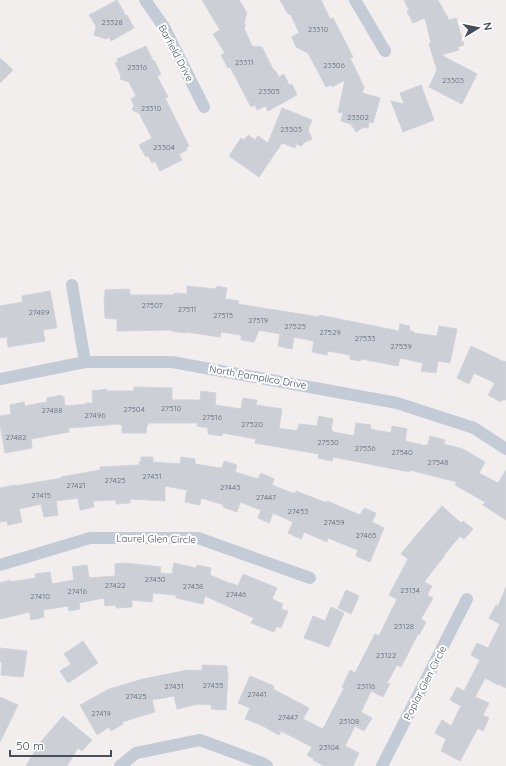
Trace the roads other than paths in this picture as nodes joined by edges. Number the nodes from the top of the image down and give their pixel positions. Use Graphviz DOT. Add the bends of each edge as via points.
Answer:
graph roads {
  1 [pos="144,0"];
  2 [pos="356,0"];
  3 [pos="385,51"];
  4 [pos="204,108"];
  5 [pos="72,285"];
  6 [pos="85,362"];
  7 [pos="0,378"];
  8 [pos="506,449"];
  9 [pos="0,565"];
  10 [pos="310,578"];
  11 [pos="467,599"];
  12 [pos="120,766"];
  13 [pos="267,766"];
  14 [pos="382,766"];
  1 -- 4 [label="street, Barfield Drive" via="164,27"];
  2 -- 3 [label="street"];
  5 -- 6 [label="street"];
  6 -- 7 [label="street, North Pamplico Drive"];
  6 -- 8 [label="street, North Pamplico Drive" via="172,362 397,403 474,428"];
  9 -- 10 [label="street, Laurel Glen Circle" via="90,538 198,538"];
  11 -- 14 [label="street, Poplar Glen Circle"];
  12 -- 13 [label="street" via="136,753 200,740"];
}
